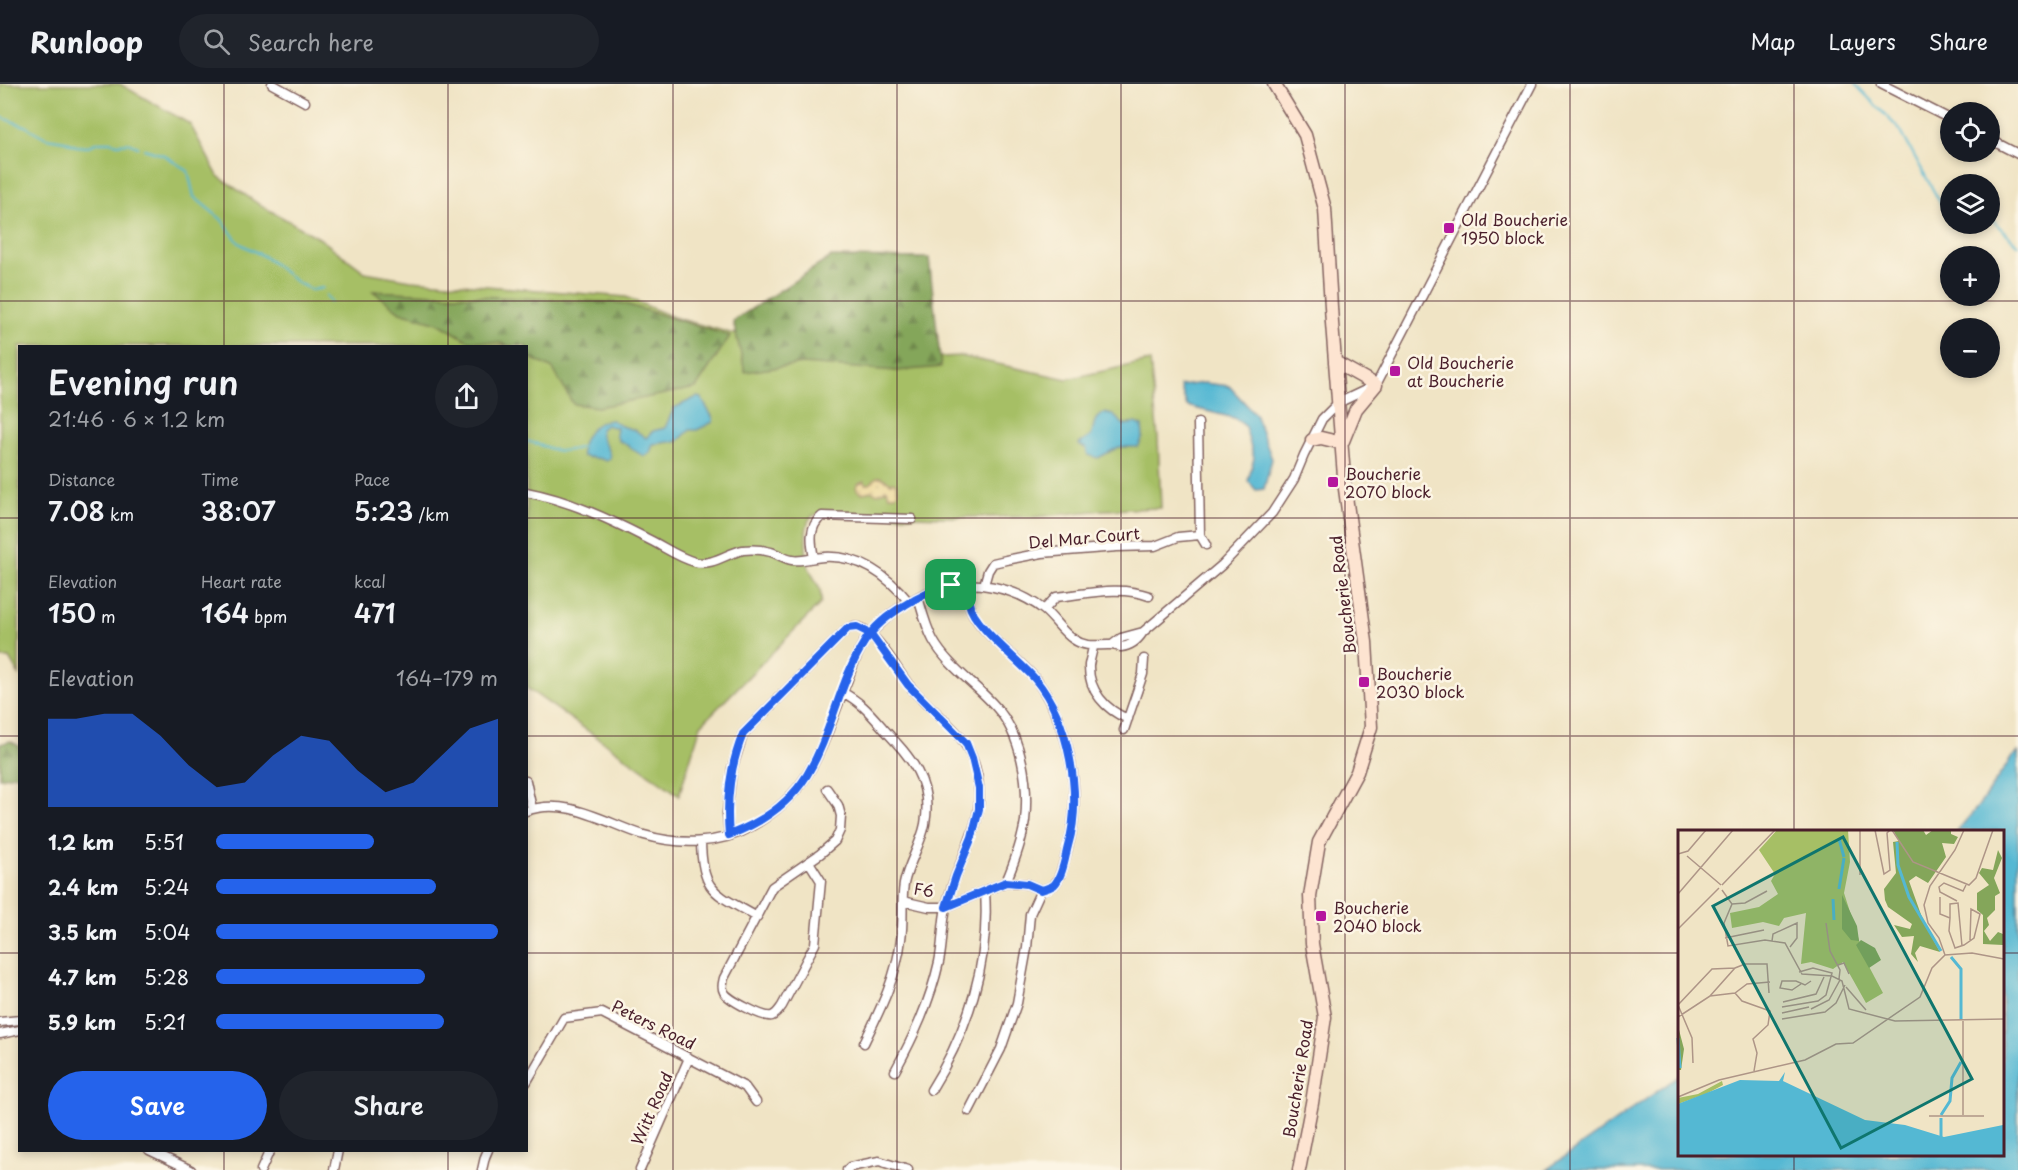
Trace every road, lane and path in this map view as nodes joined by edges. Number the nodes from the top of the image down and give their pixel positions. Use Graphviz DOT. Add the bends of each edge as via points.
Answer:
graph roads {
  1 [pos="272,84"];
  2 [pos="1274,84"];
  3 [pos="1532,84"];
  4 [pos="1881,84"];
  5 [pos="305,102"];
  6 [pos="1940,114"];
  7 [pos="2000,145"];
  8 [pos="2018,154"];
  9 [pos="1335,362"];
  10 [pos="1376,386"];
  11 [pos="1338,403"];
  12 [pos="1198,423"];
  13 [pos="1312,440"];
  14 [pos="1342,443"];
  15 [pos="528,493"];
  16 [pos="912,519"];
  17 [pos="1200,535"];
  18 [pos="1206,545"];
  19 [pos="813,558"];
  20 [pos="970,585"];
  21 [pos="984,585"];
  22 [pos="1149,596"];
  23 [pos="918,597"];
  24 [pos="909,602"];
  25 [pos="1044,610"];
  26 [pos="871,634"];
  27 [pos="1093,647"];
  28 [pos="1144,659"];
  29 [pos="842,692"];
  30 [pos="1128,719"];
  31 [pos="1124,730"];
  32 [pos="826,789"];
  33 [pos="529,810"];
  34 [pos="729,835"];
  35 [pos="701,842"];
  36 [pos="809,862"];
  37 [pos="1006,882"];
  38 [pos="1041,890"];
  39 [pos="985,892"];
  40 [pos="903,901"];
  41 [pos="946,907"];
  42 [pos="757,917"];
  43 [pos="18,1020"];
  44 [pos="0,1022"];
  45 [pos="18,1030"];
  46 [pos="0,1034"];
  47 [pos="864,1042"];
  48 [pos="689,1058"];
  49 [pos="895,1071"];
  50 [pos="528,1080"];
  51 [pos="931,1090"];
  52 [pos="756,1102"];
  53 [pos="969,1111"];
  54 [pos="152,1152"];
  55 [pos="269,1152"];
  56 [pos="338,1152"];
  57 [pos="487,1152"];
  58 [pos="191,1170"];
  59 [pos="261,1170"];
  60 [pos="334,1170"];
  61 [pos="482,1170"];
  62 [pos="640,1170"];
  63 [pos="847,1170"];
  64 [pos="908,1170"];
  65 [pos="1299,1170"];
  1 -- 5 [label="street"];
  2 -- 9 [label="main road, Boucherie Road" via="1305,135 1325,209"];
  3 -- 10 [label="street"];
  4 -- 6 [label="street"];
  7 -- 8 [label="street"];
  9 -- 10 [label="main road"];
  9 -- 11 [label="main road, Boucherie Road"];
  10 -- 11 [label="street"];
  10 -- 14 [label="main road" via="1356,410"];
  11 -- 13 [label="street" via="1322,419"];
  11 -- 14 [label="main road, Boucherie Road"];
  12 -- 17 [label="street"];
  13 -- 14 [label="main road"];
  13 -- 27 [label="street" via="1272,513 1222,565 1137,641 1121,647"];
  14 -- 65 [label="main road, Boucherie Road" via="1366,642 1371,728 1357,772 1319,842 1310,896 1312,944 1325,1017"];
  15 -- 19 [label="street" via="607,519 681,558 699,563 714,562 744,550 769,551 792,560"];
  16 -- 19 [label="street" via="822,516 812,530"];
  17 -- 18 [label="street"];
  17 -- 21 [label="street, Del Mar Court" via="1178,537 1155,546 1052,552 993,563"];
  19 -- 24 [label="street" via="835,556 856,560 879,572"];
  20 -- 21 [label="street"];
  20 -- 23 [label="street" via="951,585"];
  20 -- 38 [label="street" via="969,604 975,618 1037,681 1064,732 1072,767 1074,804 1070,840 1054,885"];
  21 -- 25 [label="street" via="1005,589"];
  22 -- 25 [label="street" via="1119,590 1056,597"];
  23 -- 24 [label="street"];
  23 -- 37 [label="street" via="933,640 953,666 998,708 1012,732 1026,793 1024,822"];
  24 -- 26 [label="street" via="886,616"];
  25 -- 27 [label="street" via="1072,639"];
  26 -- 29 [label="street"];
  26 -- 34 [label="street" via="857,627 848,628 743,734 732,770"];
  26 -- 41 [label="street" via="908,685 966,743 972,758 979,809"];
  27 -- 30 [label="street" via="1089,665 1092,682 1105,706"];
  28 -- 30 [label="street"];
  29 -- 34 [label="street" via="807,775 776,810"];
  29 -- 40 [label="street" via="858,700 874,717 913,760 921,778 925,824 908,870"];
  30 -- 31 [label="street"];
  32 -- 36 [label="street" via="838,805 840,830 835,841"];
  33 -- 35 [label="street" via="569,809 643,835"];
  34 -- 35 [label="street"];
  35 -- 42 [label="street" via="702,867 708,884 717,894"];
  36 -- 42 [label="street" via="772,888"];
  36 -- 42 [label="street" via="821,881 815,944 783,1006 771,1016 727,997 722,987"];
  37 -- 38 [label="street"];
  37 -- 39 [label="street, F6"];
  38 -- 53 [label="street" via="1030,914 1017,1003 1001,1049"];
  39 -- 41 [label="street, F6"];
  39 -- 51 [label="street" via="984,944 977,986 948,1063"];
  40 -- 41 [label="street, F6"];
  40 -- 47 [label="street" via="902,940 894,975"];
  41 -- 49 [label="street" via="929,999"];
  43 -- 44 [label="street"];
  45 -- 46 [label="street"];
  48 -- 50 [label="street, Peters Road" via="602,1013 564,1018"];
  48 -- 52 [label="street, Peters Road" via="745,1087"];
  48 -- 62 [label="street, Witt Road"];
  54 -- 58 [label="street"];
  55 -- 59 [label="street"];
  56 -- 60 [label="street"];
  57 -- 61 [label="street"];
  63 -- 64 [label="street" via="879,1161"];
}
